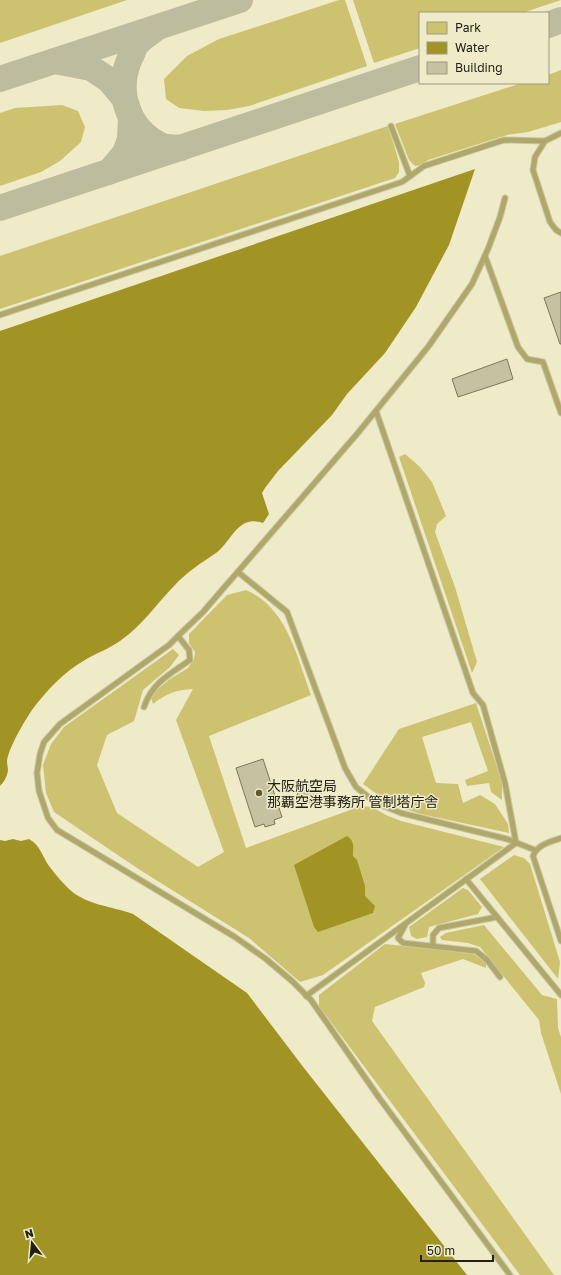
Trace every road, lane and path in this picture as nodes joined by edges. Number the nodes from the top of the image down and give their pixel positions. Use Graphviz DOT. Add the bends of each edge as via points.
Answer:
graph roads {
  1 [pos="391,126"];
  2 [pos="561,133"];
  3 [pos="545,141"];
  4 [pos="410,176"];
  5 [pos="505,198"];
  6 [pos="561,233"];
  7 [pos="485,256"];
  8 [pos="0,315"];
  9 [pos="376,411"];
  10 [pos="561,413"];
  11 [pos="238,572"];
  12 [pos="178,636"];
  13 [pos="144,707"];
  14 [pos="561,838"];
  15 [pos="516,843"];
  16 [pos="535,850"];
  17 [pos="466,879"];
  18 [pos="497,917"];
  19 [pos="405,924"];
  20 [pos="561,941"];
  21 [pos="433,946"];
  22 [pos="500,977"];
  23 [pos="561,995"];
  24 [pos="306,996"];
  25 [pos="510,1275"];
  1 -- 4 [label="lane"];
  2 -- 3 [label="lane"];
  3 -- 4 [label="lane" via="504,140 424,166"];
  3 -- 6 [label="lane" via="535,157 533,170 550,222"];
  4 -- 8 [label="lane" via="402,182"];
  5 -- 7 [label="lane"];
  7 -- 9 [label="lane" via="472,284 428,347"];
  7 -- 10 [label="lane" via="518,346 527,359 543,362"];
  9 -- 11 [label="lane"];
  9 -- 15 [label="lane" via="472,694 483,705 504,783"];
  11 -- 12 [label="lane"];
  11 -- 15 [label="lane" via="287,612 345,768 356,788 376,803 401,814"];
  12 -- 13 [label="lane" via="189,650 190,660 158,683"];
  12 -- 24 [label="lane" via="60,724 44,742 37,773 39,791 48,818 57,830 266,959"];
  14 -- 16 [label="lane" via="541,845"];
  15 -- 16 [label="lane"];
  15 -- 17 [label="lane"];
  16 -- 20 [label="lane" via="533,856"];
  17 -- 18 [label="lane"];
  17 -- 19 [label="lane"];
  18 -- 21 [label="lane" via="440,928 433,935"];
  18 -- 23 [label="lane"];
  19 -- 21 [label="lane" via="398,938 403,944"];
  19 -- 24 [label="lane"];
  21 -- 22 [label="lane" via="476,951"];
  24 -- 25 [label="lane"];
}
